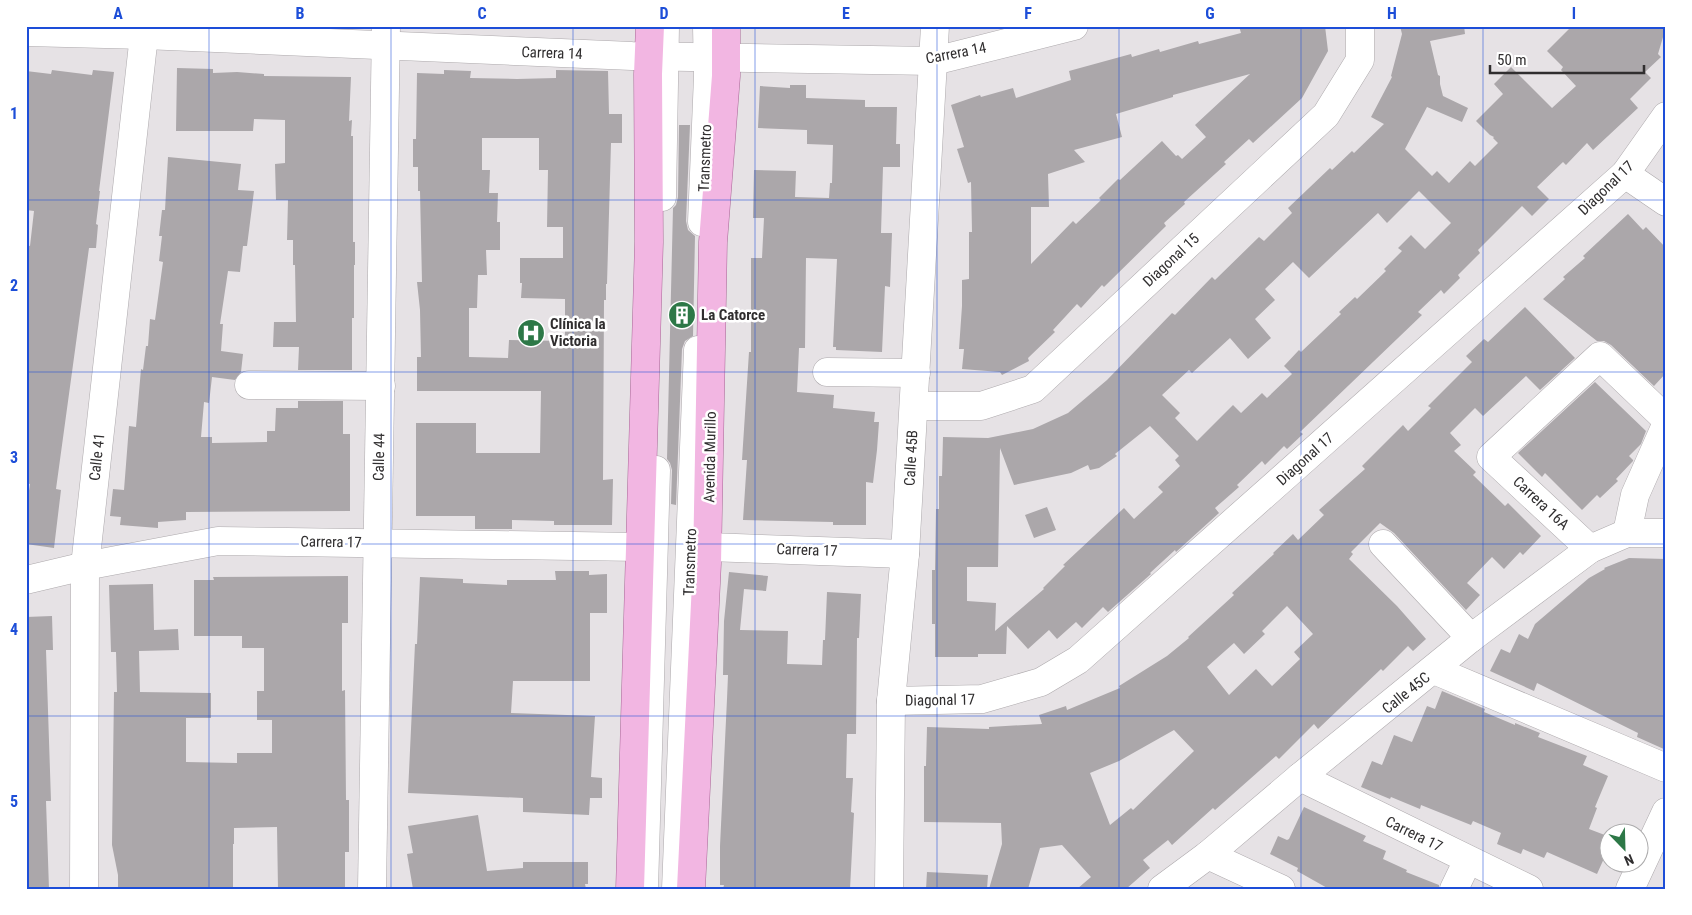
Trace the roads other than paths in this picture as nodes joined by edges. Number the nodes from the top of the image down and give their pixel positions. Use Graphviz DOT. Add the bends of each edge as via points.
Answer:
graph roads {
  1 [pos="650,26"];
  2 [pos="665,26"];
  3 [pos="707,26"];
  4 [pos="726,26"];
  5 [pos="935,26"];
  6 [pos="1074,26"];
  7 [pos="1360,26"];
  8 [pos="145,31"];
  9 [pos="26,32"];
  10 [pos="386,36"];
  11 [pos="656,56"];
  12 [pos="717,58"];
  13 [pos="934,61"];
  14 [pos="1666,116"];
  15 [pos="1625,174"];
  16 [pos="1666,202"];
  17 [pos="827,372"];
  18 [pos="916,373"];
  19 [pos="249,385"];
  20 [pos="381,386"];
  21 [pos="914,406"];
  22 [pos="1666,420"];
  23 [pos="1666,425"];
  24 [pos="1627,533"];
  25 [pos="1666,533"];
  26 [pos="377,543"];
  27 [pos="1383,544"];
  28 [pos="708,546"];
  29 [pos="640,548"];
  30 [pos="1590,549"];
  31 [pos="905,554"];
  32 [pos="85,566"];
  33 [pos="26,580"];
  34 [pos="1471,638"];
  35 [pos="1434,670"];
  36 [pos="891,701"];
  37 [pos="1666,768"];
  38 [pos="1300,777"];
  39 [pos="1666,812"];
  40 [pos="1208,855"];
  41 [pos="1468,860"];
  42 [pos="84,889"];
  43 [pos="372,889"];
  44 [pos="630,889"];
  45 [pos="644,889"];
  46 [pos="676,889"];
  47 [pos="691,889"];
  48 [pos="890,889"];
  49 [pos="1162,889"];
  50 [pos="1281,889"];
  51 [pos="1454,889"];
  52 [pos="1529,889"];
  53 [pos="1630,889"];
  1 -- 11 [label="main road"];
  2 -- 11 [label="street"];
  3 -- 12 [label="street, Transmetro"];
  4 -- 12 [label="main road, Avenida Murillo"];
  5 -- 13 [label="street, Calle 45B"];
  6 -- 13 [label="street, Carrera 14"];
  7 -- 21 [label="street, Diagonal 15" via="1360,60 1326,115 1033,388 981,406"];
  8 -- 9 [label="street, Carrera 14"];
  8 -- 10 [label="street, Carrera 14"];
  8 -- 32 [label="street, Calle 41"];
  10 -- 11 [label="street, Carrera 14"];
  10 -- 20 [label="street, Calle 44"];
  11 -- 12 [label="street, Carrera 14"];
  11 -- 29 [label="main road"];
  11 -- 45 [label="street" via="658,381"];
  12 -- 13 [label="street, Carrera 14"];
  12 -- 28 [label="main road, Avenida Murillo"];
  12 -- 46 [label="street, Transmetro"];
  13 -- 18 [label="street, Calle 45B"];
  14 -- 15 [label="street, Diagonal 17"];
  15 -- 16 [label="street"];
  15 -- 36 [label="street, Diagonal 17" via="1078,660 1041,682 982,699"];
  17 -- 18 [label="street"];
  18 -- 21 [label="street, Calle 45B"];
  19 -- 20 [label="street"];
  20 -- 26 [label="street, Calle 44"];
  21 -- 31 [label="street, Calle 45B"];
  22 -- 30 [label="street, Carrera 16A" via="1600,356 1491,457"];
  23 -- 24 [label="street" via="1635,494"];
  24 -- 25 [label="street, Calle 45C"];
  24 -- 30 [label="street, Calle 45C"];
  26 -- 29 [label="street, Carrera 17"];
  26 -- 32 [label="street, Carrera 17" via="218,541"];
  26 -- 43 [label="street, Calle 44"];
  27 -- 34 [label="street"];
  28 -- 31 [label="street, Carrera 17"];
  28 -- 47 [label="main road, Avenida Murillo"];
  29 -- 44 [label="main road"];
  30 -- 34 [label="street, Calle 45C"];
  31 -- 36 [label="street, Calle 45B"];
  32 -- 33 [label="street, Carrera 17"];
  32 -- 42 [label="street, Calle 41"];
  34 -- 35 [label="street, Calle 45C"];
  35 -- 37 [label="street"];
  35 -- 38 [label="street, Calle 45C"];
  36 -- 48 [label="street, Calle 45B"];
  38 -- 40 [label="street, Calle 45C"];
  38 -- 41 [label="street, Carrera 17"];
  39 -- 53 [label="street"];
  40 -- 49 [label="street, Calle 45C"];
  40 -- 50 [label="street"];
  41 -- 51 [label="street"];
  41 -- 52 [label="street, Carrera 17"];
}
